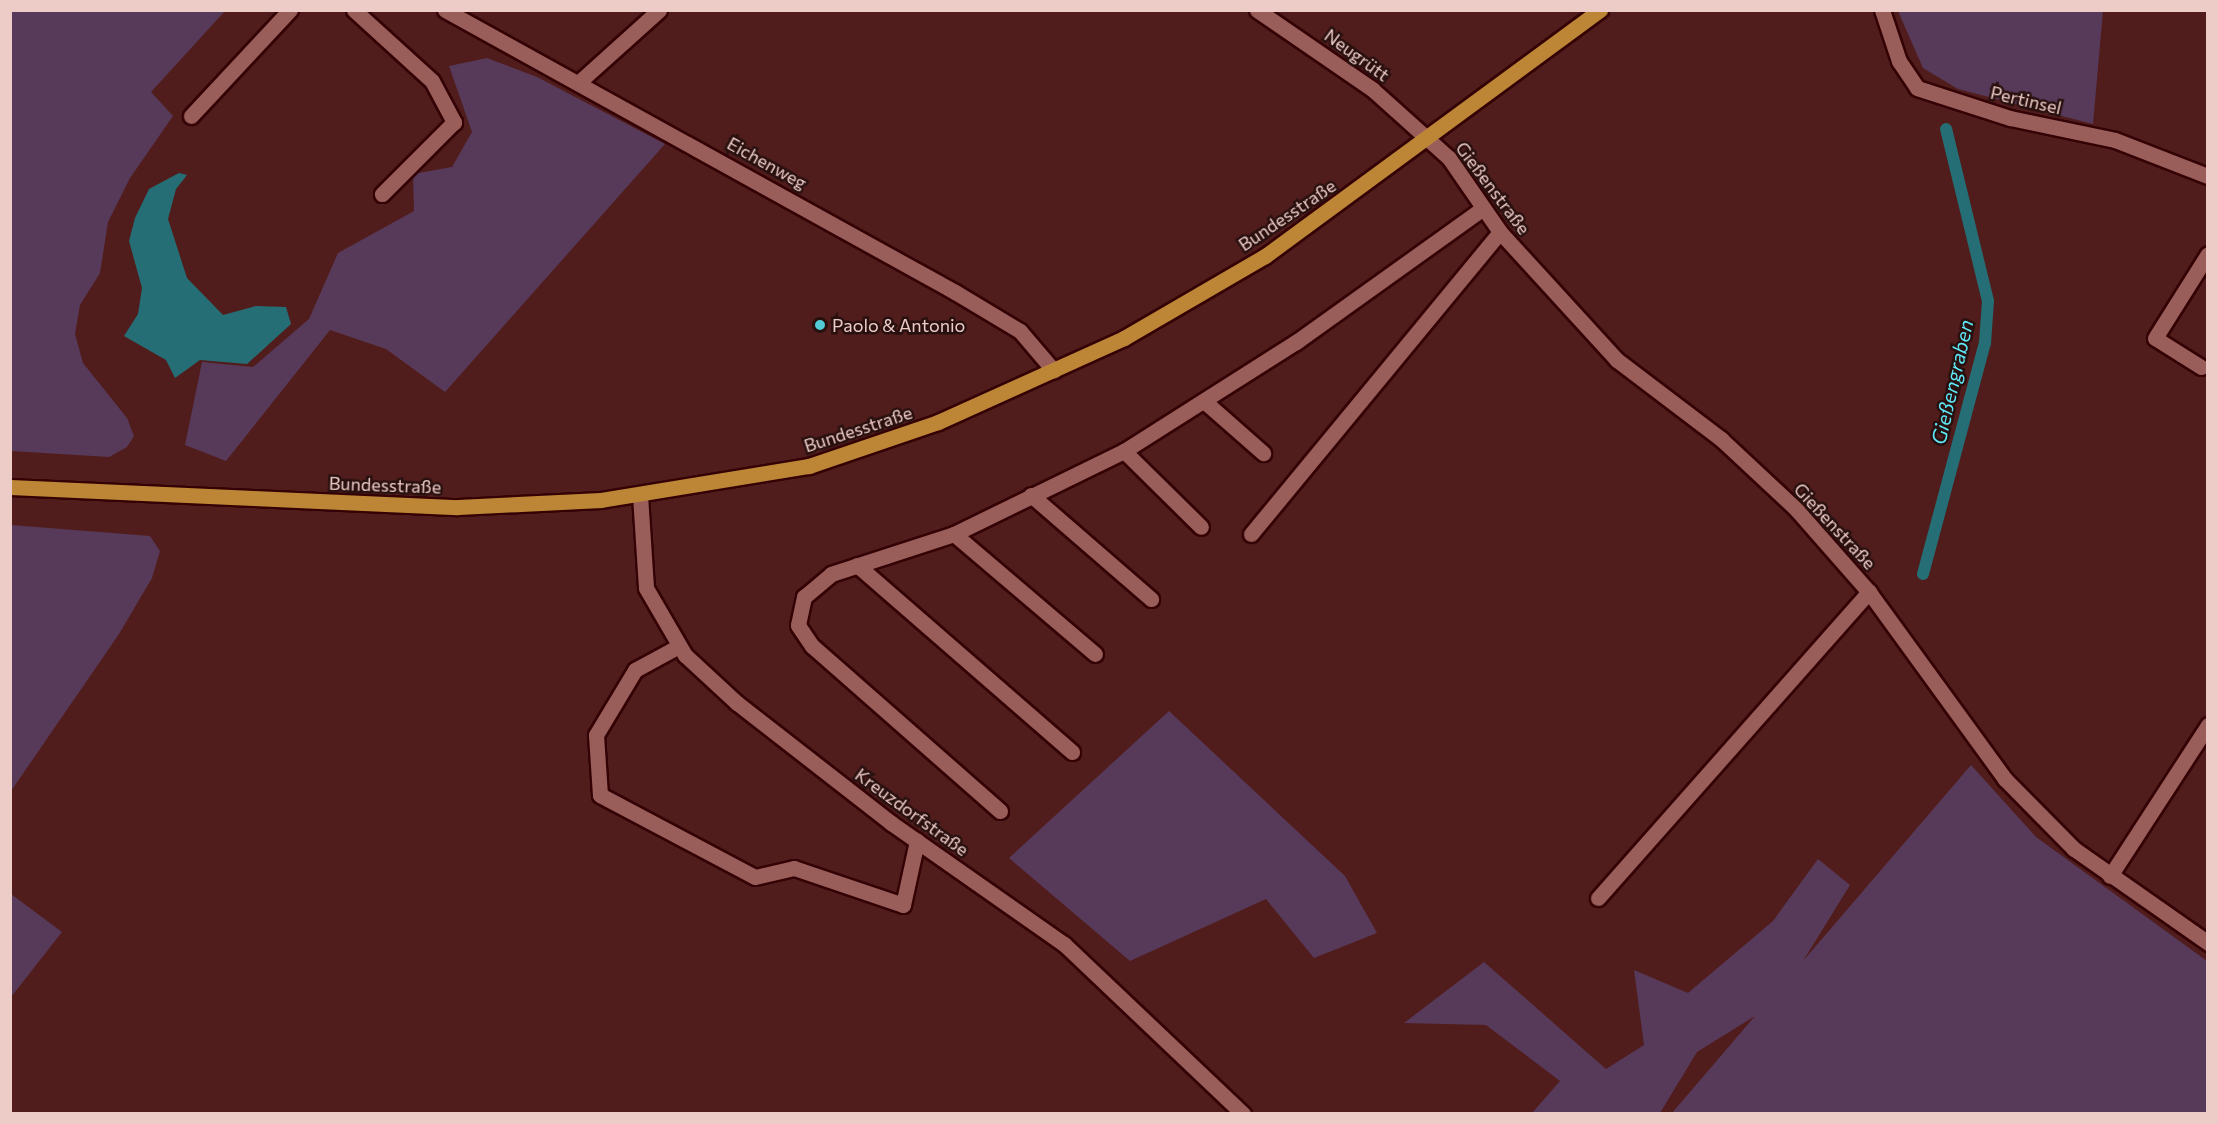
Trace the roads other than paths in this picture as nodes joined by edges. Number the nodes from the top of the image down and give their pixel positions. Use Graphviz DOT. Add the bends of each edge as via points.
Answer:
graph roads {
  1 [pos="290,10"];
  2 [pos="354,10"];
  3 [pos="445,10"];
  4 [pos="659,10"];
  5 [pos="1257,10"];
  6 [pos="1600,10"];
  7 [pos="1882,10"];
  8 [pos="578,83"];
  9 [pos="191,116"];
  10 [pos="1428,138"];
  11 [pos="2208,176"];
  12 [pos="382,194"];
  13 [pos="1482,209"];
  14 [pos="1500,232"];
  15 [pos="2208,254"];
  16 [pos="2200,367"];
  17 [pos="1054,371"];
  18 [pos="1204,400"];
  19 [pos="1124,451"];
  20 [pos="1263,453"];
  21 [pos="10,487"];
  22 [pos="640,495"];
  23 [pos="1031,495"];
  24 [pos="1201,527"];
  25 [pos="954,534"];
  26 [pos="1251,534"];
  27 [pos="857,565"];
  28 [pos="1869,592"];
  29 [pos="1151,599"];
  30 [pos="679,646"];
  31 [pos="1095,654"];
  32 [pos="2208,725"];
  33 [pos="1072,752"];
  34 [pos="1000,811"];
  35 [pos="916,841"];
  36 [pos="2110,876"];
  37 [pos="1598,898"];
  38 [pos="2208,943"];
  39 [pos="1243,1113"];
  1 -- 9 [label="street"];
  2 -- 12 [label="street" via="432,81 454,122"];
  3 -- 8 [label="street, Eichenweg"];
  4 -- 8 [label="street"];
  5 -- 10 [label="street, Neugrütt" via="1372,89"];
  6 -- 10 [label="main road, Bundesstraße"];
  7 -- 11 [label="street, Pertinsel" via="1899,61 1917,88 2010,118 2115,140"];
  8 -- 17 [label="street, Eichenweg" via="1020,331"];
  10 -- 13 [label="street, Gießenstraße" via="1449,158"];
  10 -- 17 [label="main road, Bundesstraße" via="1265,256 1124,338"];
  13 -- 14 [label="street, Gießenstraße"];
  13 -- 18 [label="street" via="1296,342"];
  14 -- 26 [label="street"];
  14 -- 28 [label="street, Gießenstraße" via="1617,360 1721,439 1796,509"];
  15 -- 16 [label="street" via="2155,338"];
  17 -- 22 [label="main road, Bundesstraße" via="938,422 818,464"];
  18 -- 19 [label="street"];
  18 -- 20 [label="street"];
  19 -- 23 [label="street"];
  19 -- 24 [label="street"];
  21 -- 22 [label="main road, Bundesstraße" via="418,507"];
  22 -- 30 [label="street, Kreuzdorfstraße" via="646,588"];
  23 -- 25 [label="street"];
  23 -- 29 [label="street"];
  25 -- 27 [label="street"];
  25 -- 31 [label="street"];
  27 -- 33 [label="street"];
  27 -- 34 [label="street" via="831,574 804,597 798,625 813,646"];
  28 -- 36 [label="street, Gießenstraße" via="2005,779 2074,849"];
  28 -- 37 [label="street"];
  30 -- 35 [label="street, Kreuzdorfstraße" via="737,703"];
  30 -- 35 [label="street" via="636,670 596,735 600,795 756,877 794,868 903,905"];
  32 -- 36 [label="street"];
  35 -- 39 [label="street, Kreuzdorfstraße" via="1064,944"];
  36 -- 38 [label="street, Gießenstraße"];
}
